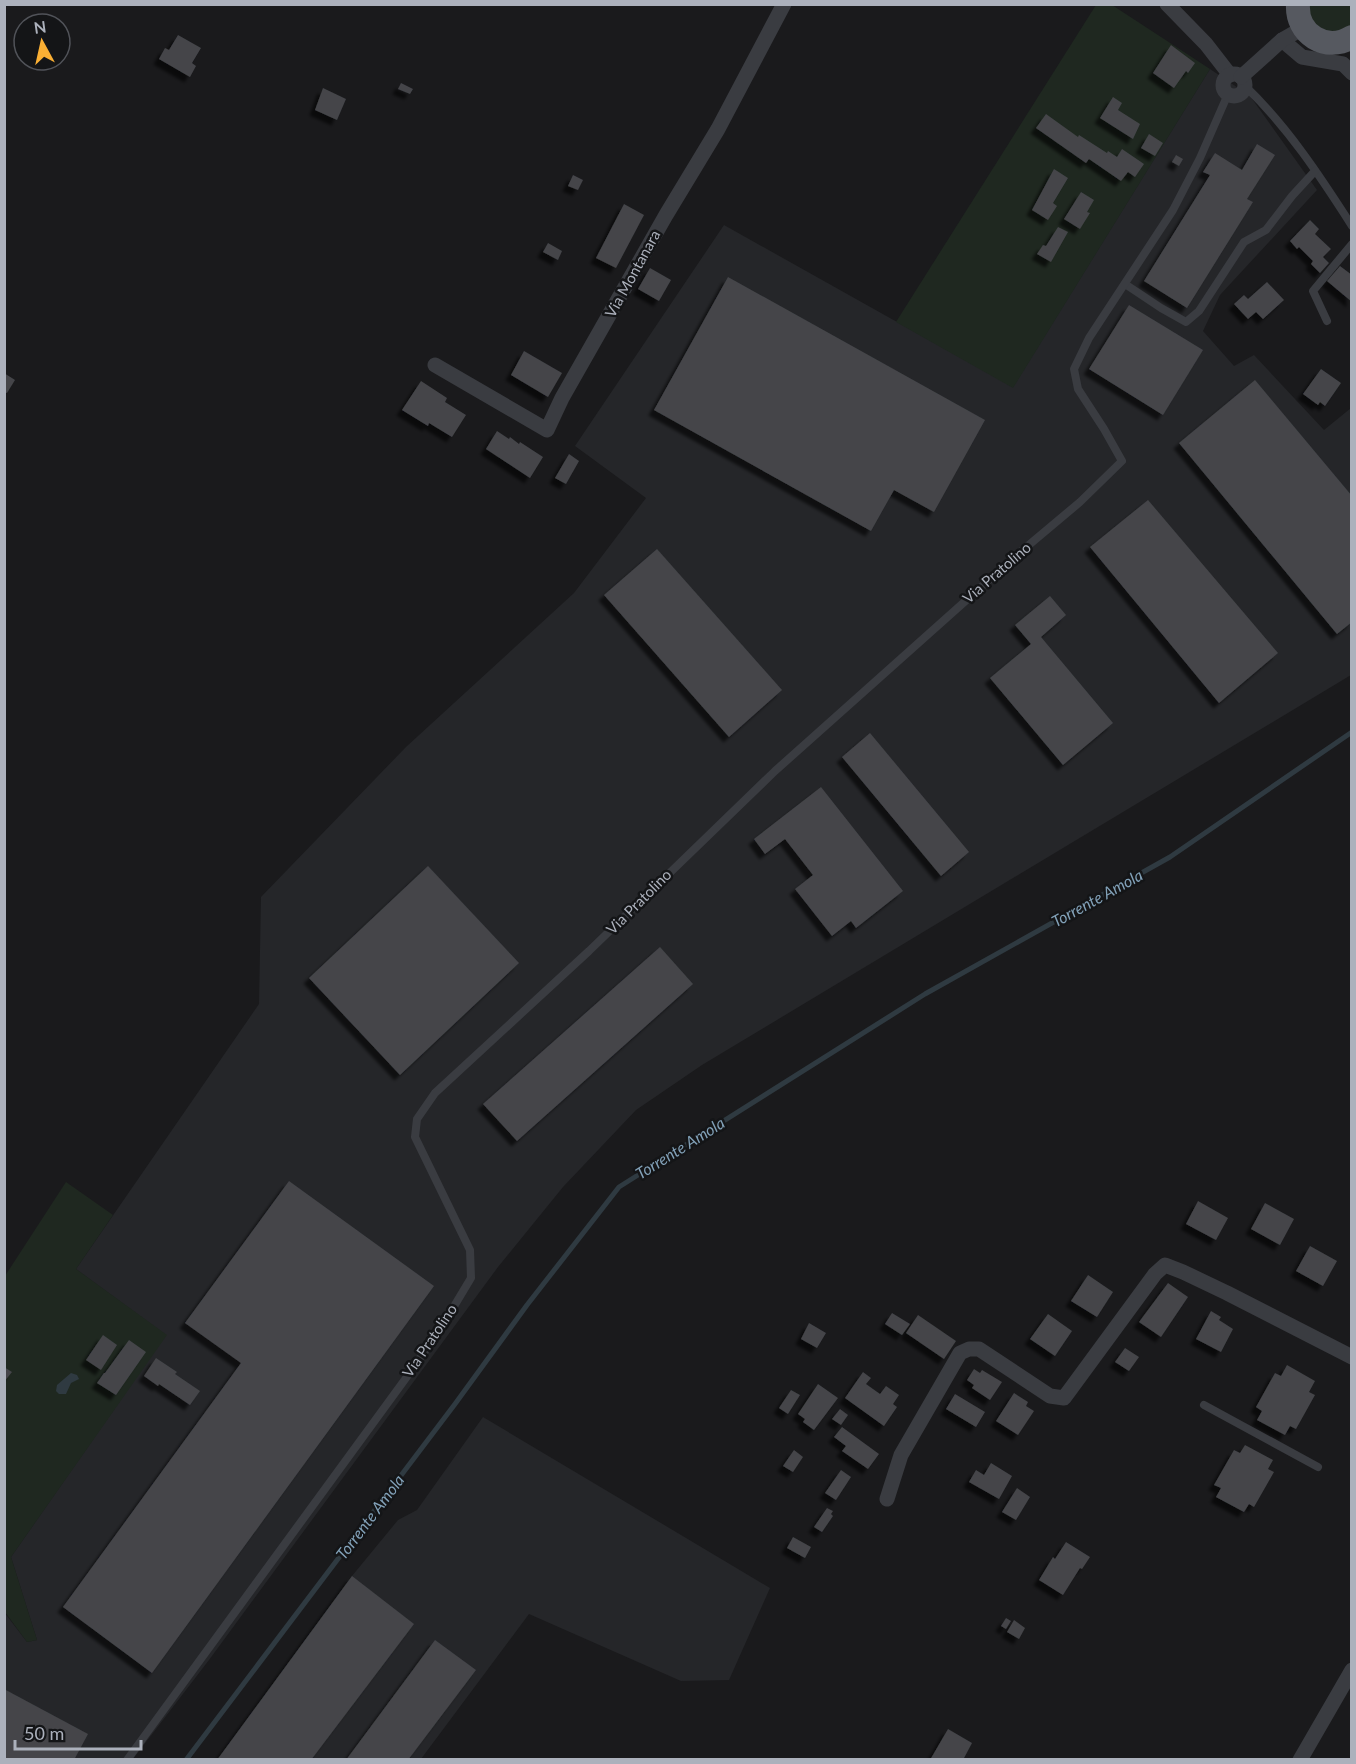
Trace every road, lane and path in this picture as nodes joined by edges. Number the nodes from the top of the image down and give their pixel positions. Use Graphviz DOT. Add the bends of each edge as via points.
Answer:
graph roads {
  1 [pos="784,4"];
  2 [pos="1167,4"];
  3 [pos="1301,16"];
  4 [pos="1352,37"];
  5 [pos="1282,40"];
  6 [pos="1352,73"];
  7 [pos="1239,79"];
  8 [pos="1228,94"];
  9 [pos="1315,171"];
  10 [pos="1352,226"];
  11 [pos="1352,244"];
  12 [pos="1125,284"];
  13 [pos="1327,321"];
  14 [pos="435,364"];
  15 [pos="1352,1357"];
  16 [pos="1203,1405"];
  17 [pos="1318,1467"];
  18 [pos="887,1499"];
  19 [pos="1352,1670"];
  20 [pos="127,1760"];
  21 [pos="1300,1760"];
  1 -- 14 [label="street, Via Montanara" via="718,129 547,430"];
  2 -- 7 [label="street"];
  3 -- 4 [label="main road" via="1318,40 1336,43"];
  3 -- 5 [label="street"];
  5 -- 6 [label="street" via="1302,57 1343,64"];
  5 -- 7 [label="street"];
  7 -- 8 [label="street" via="1244,89 1239,95"];
  7 -- 9 [label="lane" via="1275,117"];
  8 -- 12 [label="lane, Via Pratolino" via="1173,210"];
  9 -- 10 [label="lane"];
  9 -- 12 [label="lane" via="1266,230 1244,242 1198,311 1186,322"];
  11 -- 13 [label="lane" via="1313,291"];
  12 -- 20 [label="lane, Via Pratolino" via="1089,338 1074,369 1078,389 1122,461 775,771 435,1093 417,1119 415,1137 470,1250 471,1278 406,1378"];
  15 -- 18 [label="street" via="1165,1265 1064,1398 1050,1396 980,1349 960,1353 901,1455"];
  16 -- 17 [label="lane"];
  19 -- 21 [label="street"];
}
